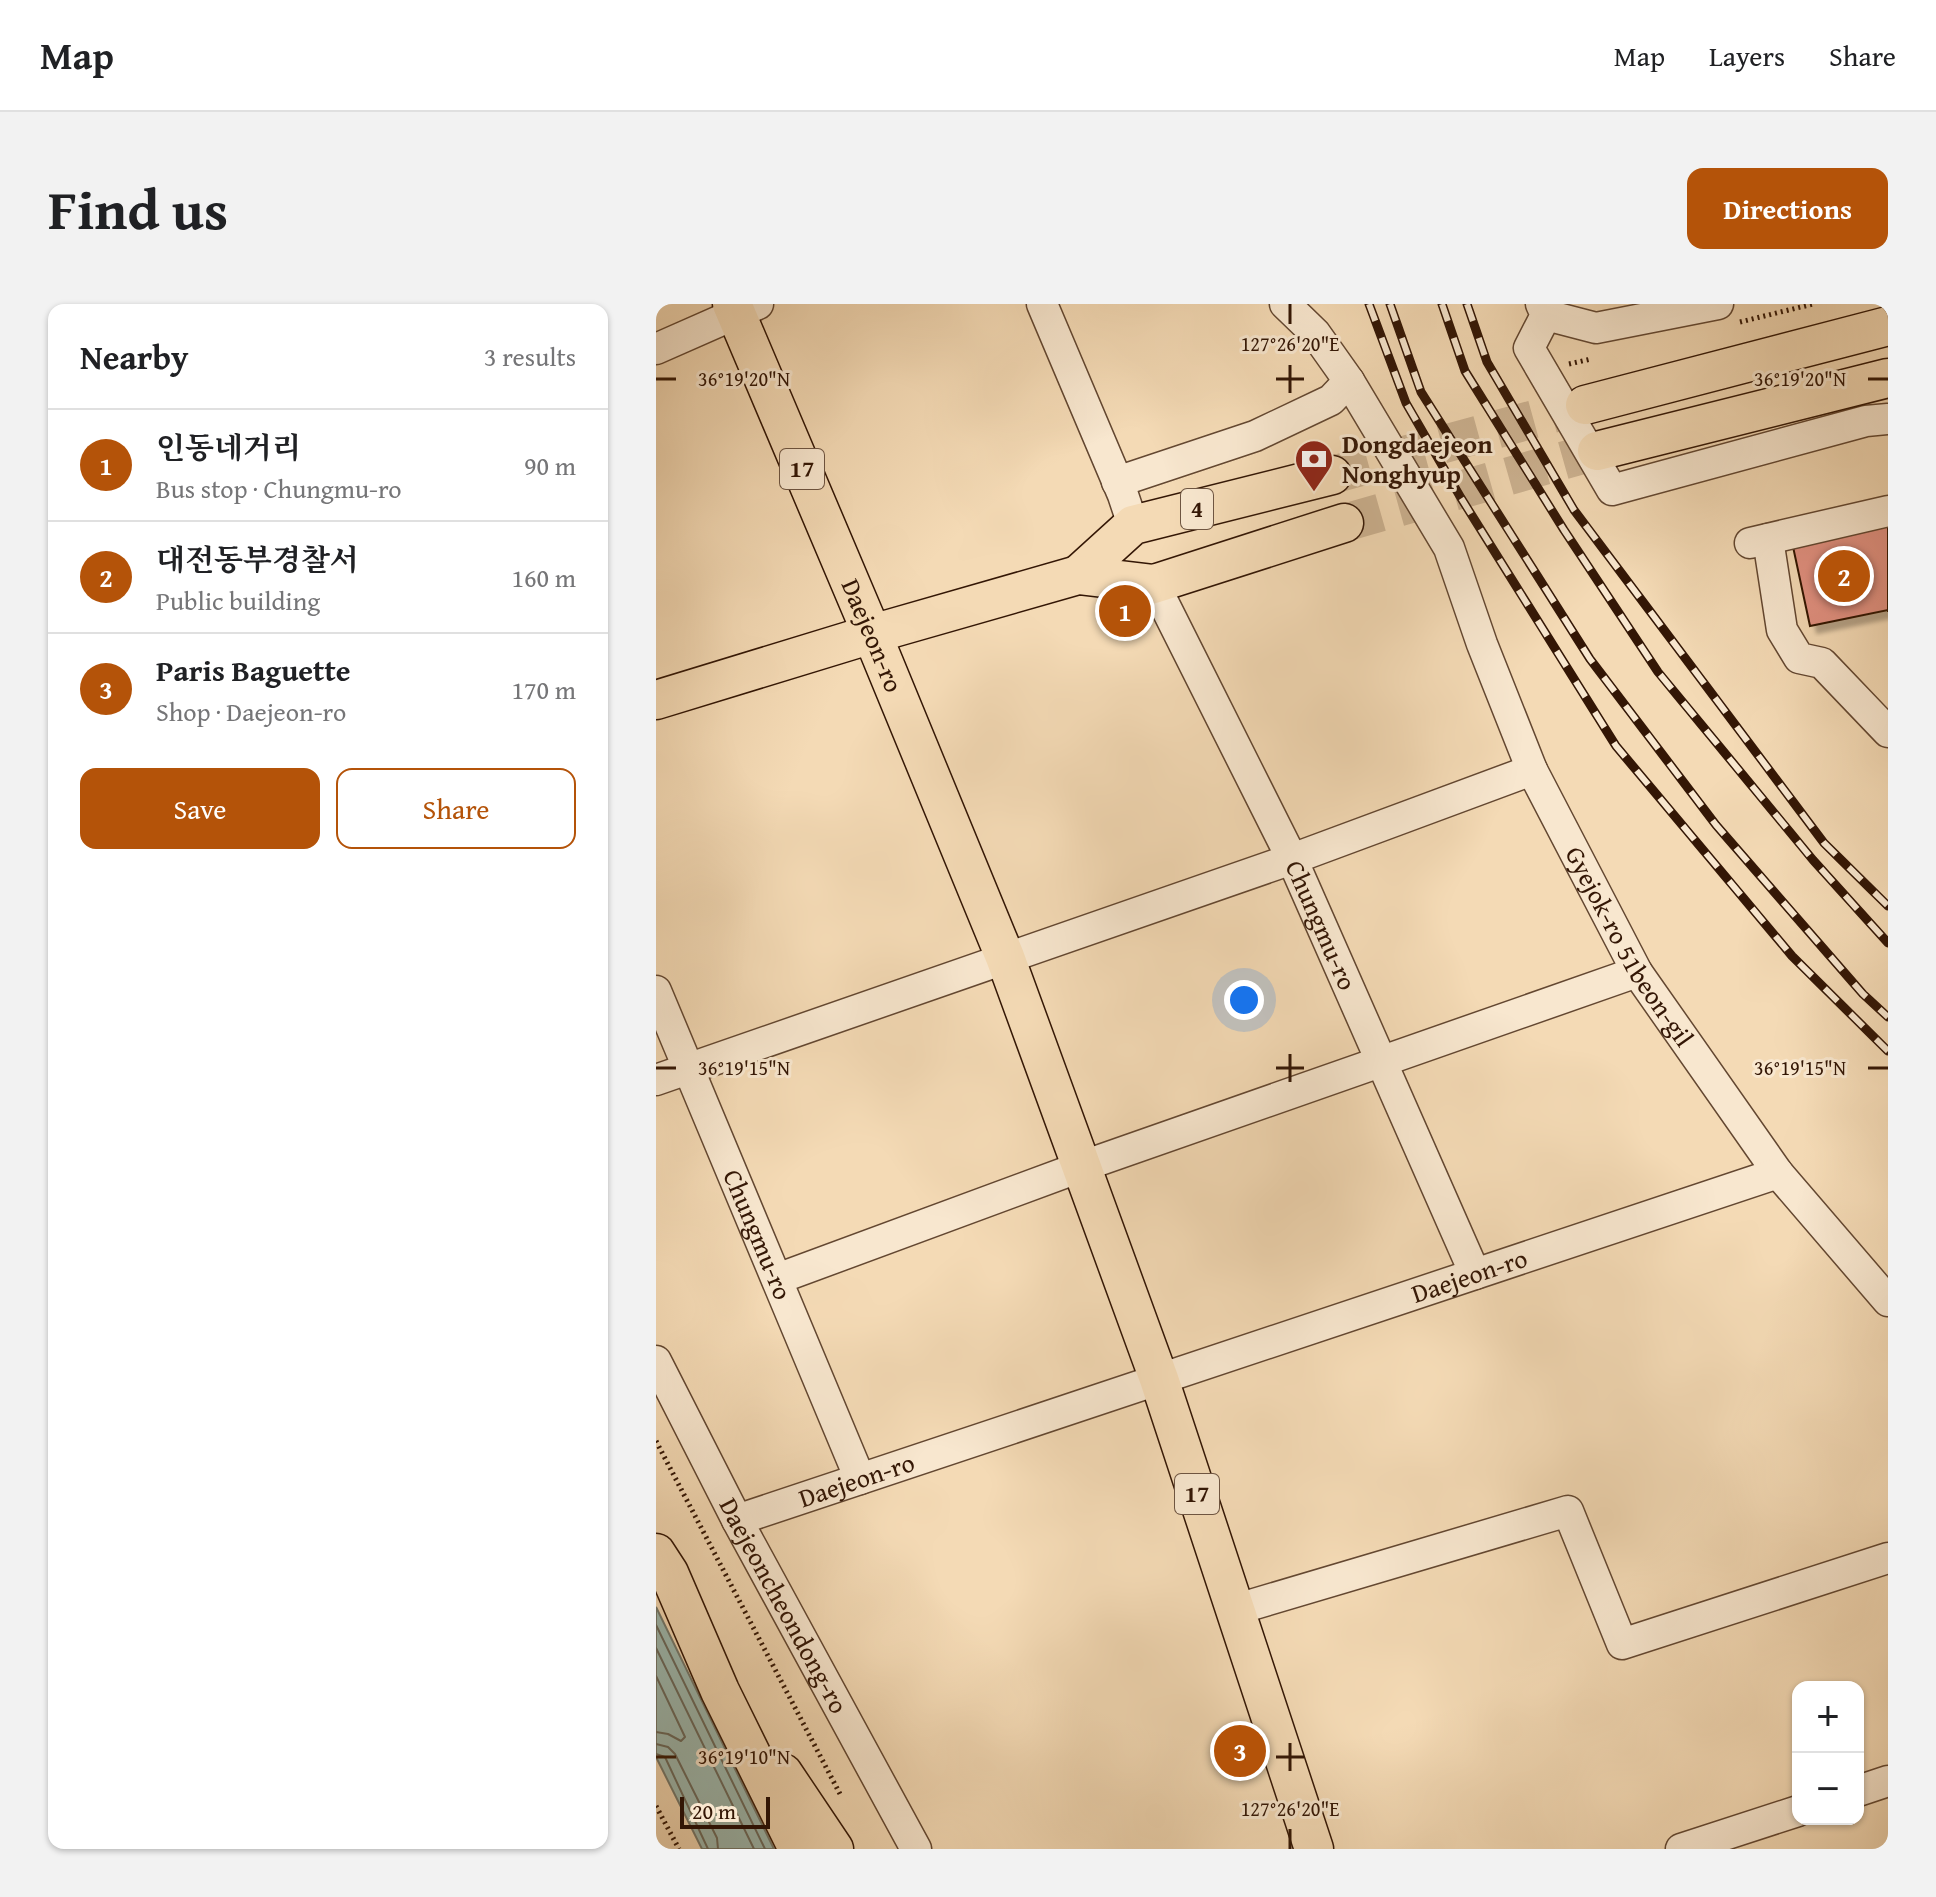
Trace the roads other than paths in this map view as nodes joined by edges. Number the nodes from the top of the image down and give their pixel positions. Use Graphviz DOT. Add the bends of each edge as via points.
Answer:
graph roads {
  1 [pos="1042,304"];
  2 [pos="1285,304"];
  3 [pos="1718,304"];
  4 [pos="742,307"];
  5 [pos="1544,310"];
  6 [pos="1888,326"];
  7 [pos="656,349"];
  8 [pos="1888,378"];
  9 [pos="1349,381"];
  10 [pos="1585,405"];
  11 [pos="1888,419"];
  12 [pos="1597,451"];
  13 [pos="1332,475"];
  14 [pos="1117,482"];
  15 [pos="1888,511"];
  16 [pos="1344,523"];
  17 [pos="1133,525"];
  18 [pos="1078,575"];
  19 [pos="1154,584"];
  20 [pos="872,634"];
  21 [pos="656,700"];
  22 [pos="1888,732"];
  23 [pos="1532,770"];
  24 [pos="1292,859"];
  25 [pos="1005,957"];
  26 [pos="1637,972"];
  27 [pos="656,991"];
  28 [pos="1381,1064"];
  29 [pos="689,1069"];
  30 [pos="656,1080"];
  31 [pos="1083,1166"];
  32 [pos="1778,1173"];
  33 [pos="1475,1274"];
  34 [pos="777,1279"];
  35 [pos="1888,1301"];
  36 [pos="656,1361"];
  37 [pos="1159,1379"];
  38 [pos="860,1479"];
  39 [pos="737,1520"];
  40 [pos="656,1553"];
  41 [pos="1888,1558"];
  42 [pos="1234,1610"];
  43 [pos="720,1691"];
  44 [pos="1888,1781"];
  45 [pos="1864,1789"];
  46 [pos="1792,1813"];
  47 [pos="798,1849"];
  48 [pos="834,1849"];
  49 [pos="916,1849"];
  50 [pos="1314,1849"];
  51 [pos="1681,1849"];
  1 -- 14 [label="street"];
  2 -- 9 [label="street, Gyejok-ro 51beon-gil" via="1315,333"];
  3 -- 5 [label="street" via="1596,328"];
  4 -- 7 [label="street, Daejeon-ro"];
  4 -- 20 [label="main road, Daejeon-ro / 17"];
  5 -- 11 [label="street" via="1529,348 1612,490"];
  6 -- 10 [label="main road"];
  8 -- 12 [label="main road"];
  9 -- 14 [label="street" via="1331,400 1255,436"];
  9 -- 23 [label="street, Gyejok-ro 51beon-gil" via="1449,548"];
  13 -- 17 [label="main road, 4"];
  14 -- 17 [label="street"];
  15 -- 22 [label="street" via="1758,542 1782,630 1799,658 1822,663"];
  16 -- 19 [label="main road, 4"];
  17 -- 18 [label="main road, 4"];
  18 -- 19 [label="main road, 4"];
  18 -- 20 [label="main road, 4"];
  19 -- 24 [label="street, Chungmu-ro"];
  20 -- 21 [label="main road, 4"];
  20 -- 25 [label="main road, Daejeon-ro / 17"];
  23 -- 24 [label="street"];
  23 -- 26 [label="street, Gyejok-ro 51beon-gil"];
  24 -- 25 [label="street"];
  24 -- 28 [label="street, Chungmu-ro"];
  25 -- 29 [label="street"];
  25 -- 31 [label="main road, Daejeon-ro / 17"];
  26 -- 28 [label="street"];
  26 -- 32 [label="street, Gyejok-ro 51beon-gil"];
  27 -- 29 [label="street, Chungmu-ro"];
  28 -- 31 [label="street"];
  28 -- 33 [label="street, Chungmu-ro"];
  29 -- 30 [label="street"];
  29 -- 34 [label="street, Chungmu-ro"];
  31 -- 34 [label="street"];
  31 -- 37 [label="main road, Daejeon-ro / 17"];
  32 -- 33 [label="street, Daejeon-ro"];
  32 -- 35 [label="street, Gyejok-ro 51beon-gil"];
  33 -- 37 [label="street, Daejeon-ro"];
  34 -- 38 [label="street, Chungmu-ro"];
  36 -- 39 [label="street, Daejeoncheondong-ro"];
  37 -- 38 [label="street, Daejeon-ro"];
  37 -- 42 [label="main road, Daejeon-ro / 17"];
  38 -- 39 [label="street, Daejeon-ro"];
  39 -- 49 [label="street, Daejeoncheondong-ro"];
  40 -- 43 [label="main road"];
  41 -- 42 [label="street" via="1622,1644 1568,1511"];
  42 -- 50 [label="main road, Daejeon-ro / 17"];
  43 -- 47 [label="main road"];
  43 -- 48 [label="main road" via="769,1751"];
  44 -- 45 [label="street"];
  46 -- 51 [label="street"];
}
